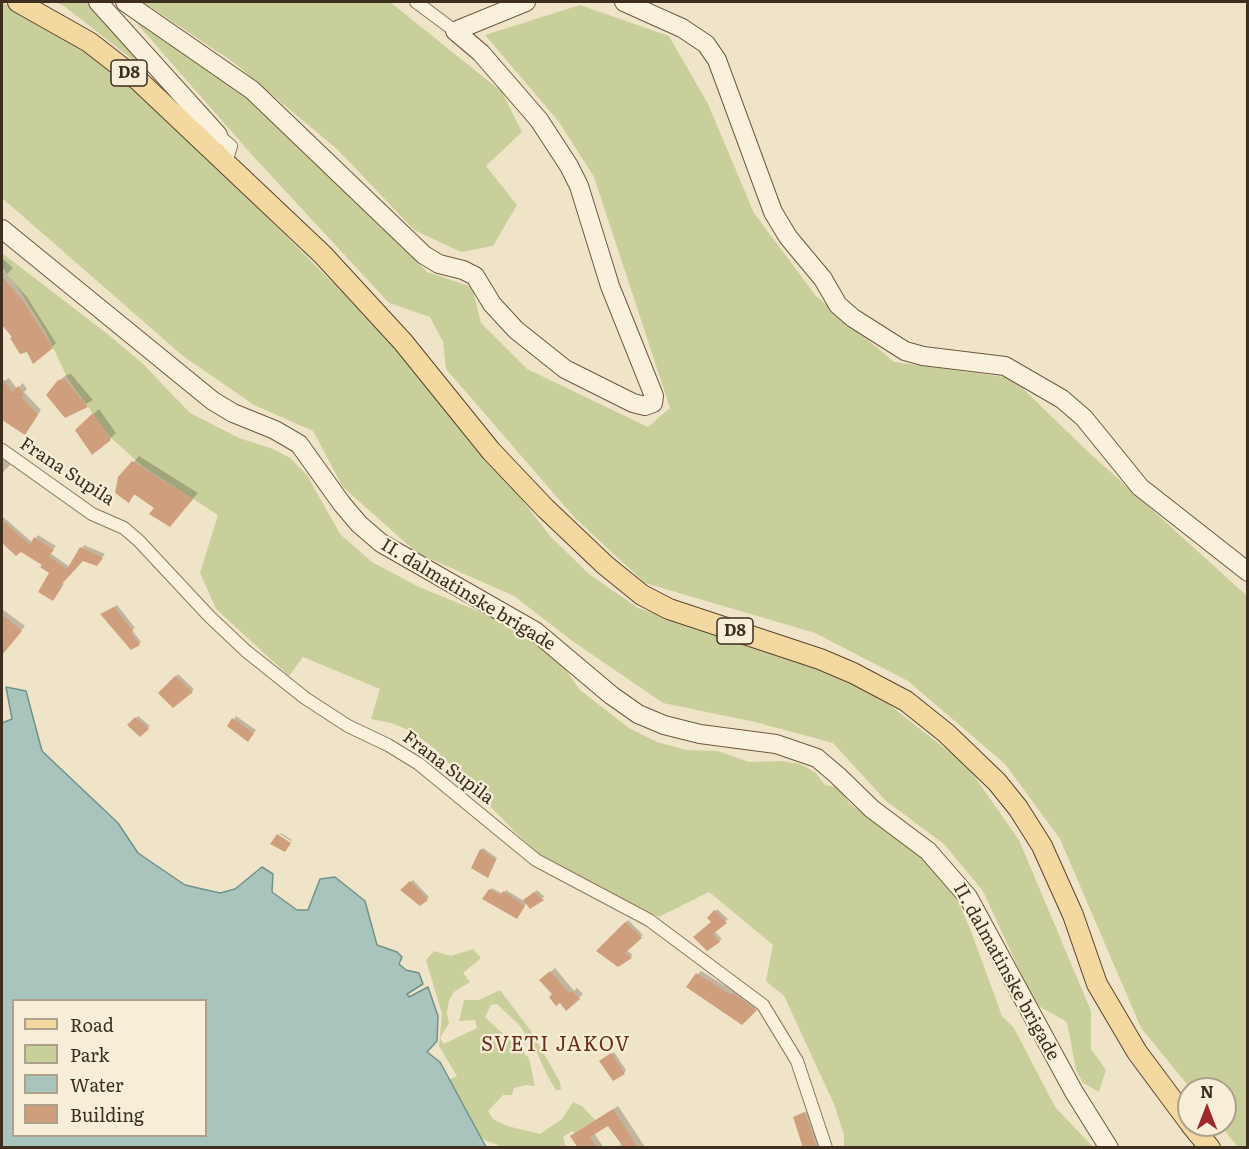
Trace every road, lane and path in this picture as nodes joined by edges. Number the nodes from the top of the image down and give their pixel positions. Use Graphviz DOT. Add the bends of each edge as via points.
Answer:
graph roads {
  1 [pos="18,2"];
  2 [pos="98,2"];
  3 [pos="125,2"];
  4 [pos="416,2"];
  5 [pos="526,2"];
  6 [pos="624,2"];
  7 [pos="455,31"];
  8 [pos="218,135"];
  9 [pos="226,163"];
  10 [pos="2,229"];
  11 [pos="2,450"];
  12 [pos="1248,572"];
  13 [pos="1177,1106"];
  14 [pos="825,1148"];
  15 [pos="1109,1148"];
  1 -- 9 [label="main road, D8" via="88,42 138,80"];
  2 -- 8 [label="street"];
  3 -- 7 [label="street" via="252,90 423,255 475,276 492,304 516,330 565,369 633,403 653,403 654,396 610,286 569,166 539,120 481,53"];
  4 -- 7 [label="street"];
  5 -- 7 [label="street"];
  6 -- 12 [label="street" via="682,28 706,44 717,60 773,212 838,305 905,351 1005,366 1062,399 1084,418 1140,487"];
  8 -- 9 [label="street" via="231,146"];
  9 -- 13 [label="main road, D8" via="323,255 435,378 491,451 604,565 642,595 669,609 820,659 879,684 946,733 997,782 1042,846 1073,915 1097,984 1137,1052"];
  10 -- 15 [label="street, II. dalmatinske brigade" via="213,401 299,444 342,504 381,543 535,631 638,714 700,734 776,744 817,758 872,809 928,850 968,897 1068,1082"];
  11 -- 14 [label="street, Frana Supila" via="92,514 124,528 216,623 305,698 419,764 536,860 649,920 763,1005 797,1061"];
}
